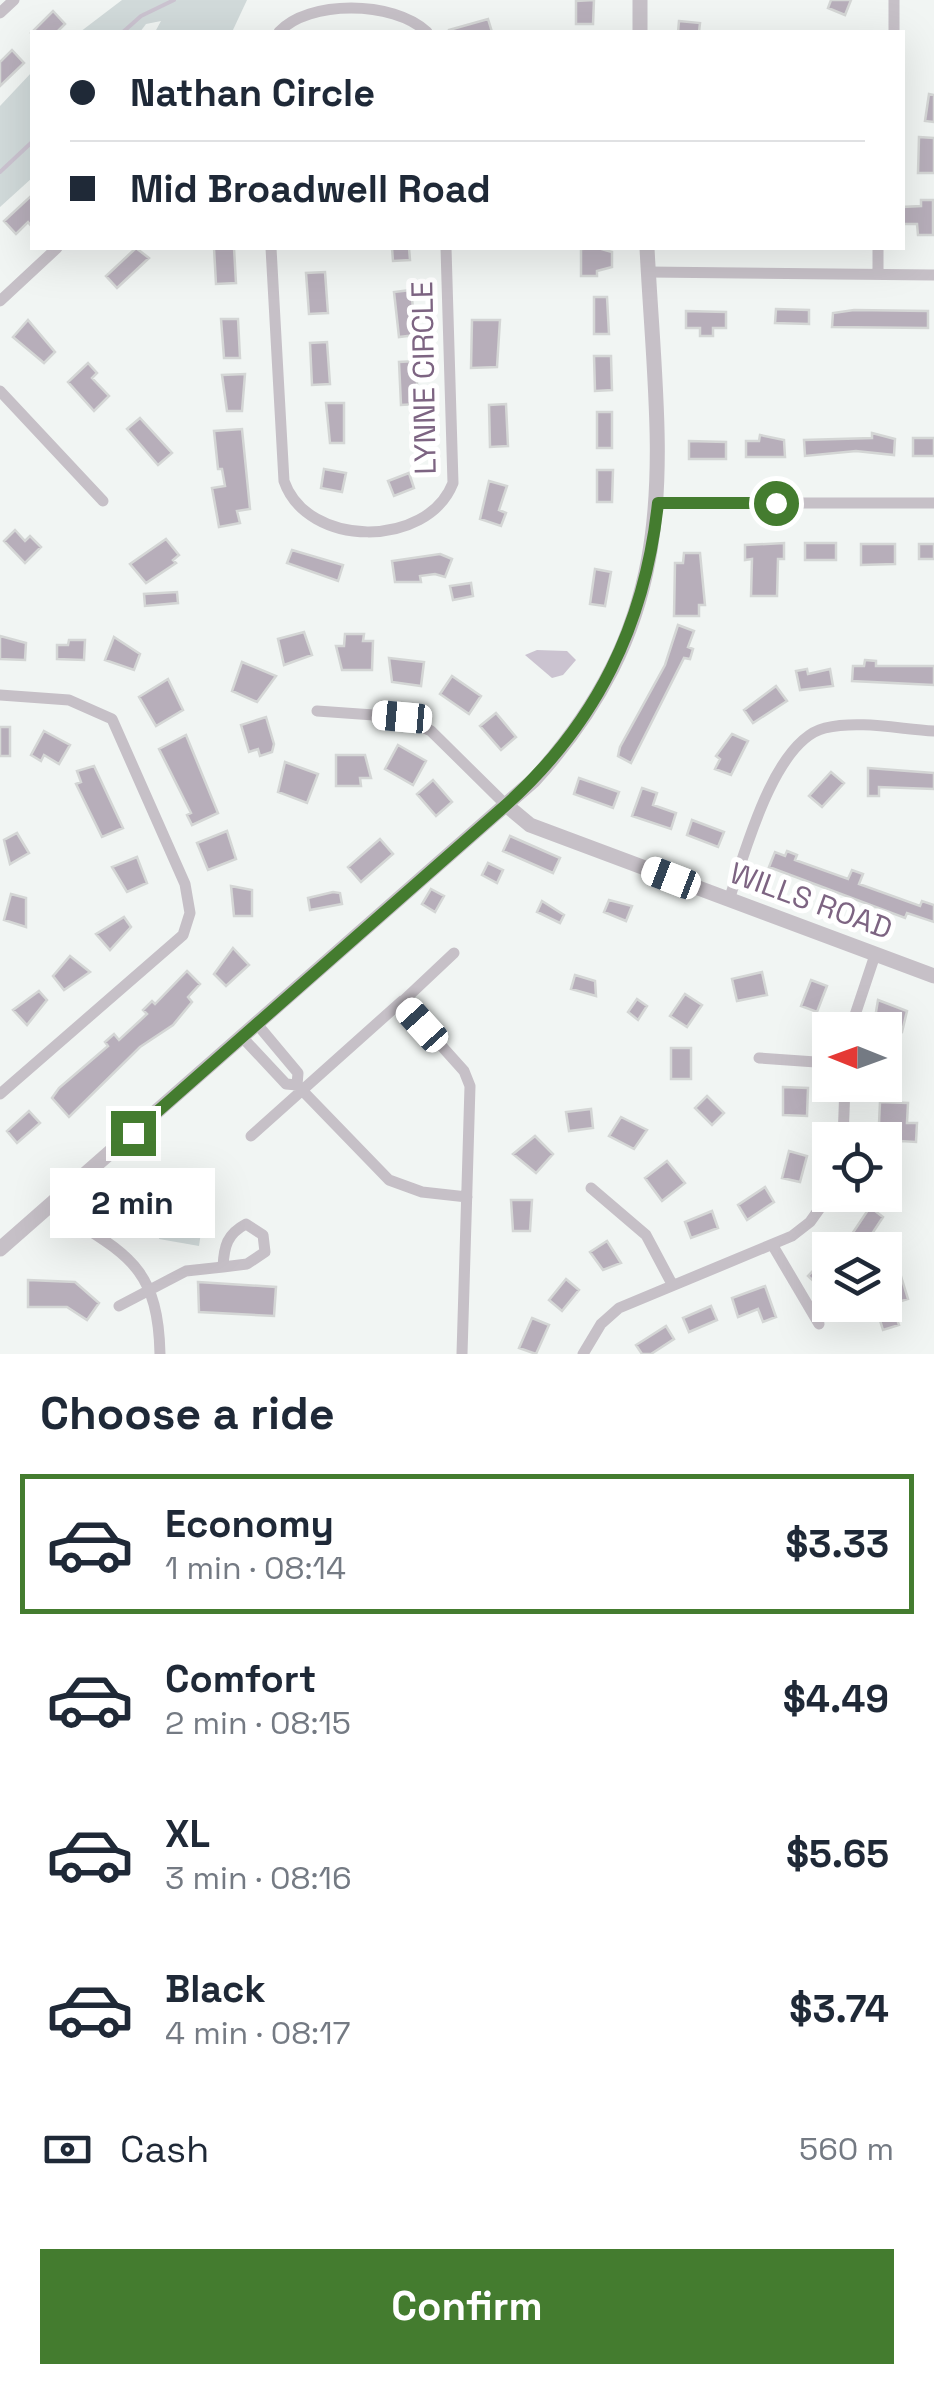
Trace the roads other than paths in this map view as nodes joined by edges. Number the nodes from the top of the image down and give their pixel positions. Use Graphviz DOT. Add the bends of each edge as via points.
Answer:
graph roads {
  1 [pos="14,0"];
  2 [pos="640,0"];
  3 [pos="894,0"];
  4 [pos="0,13"];
  5 [pos="281,30"];
  6 [pos="424,30"];
  7 [pos="640,30"];
  8 [pos="894,30"];
  9 [pos="55,250"];
  10 [pos="271,250"];
  11 [pos="446,250"];
  12 [pos="647,250"];
  13 [pos="878,250"];
  14 [pos="648,272"];
  15 [pos="878,274"];
  16 [pos="934,274"];
  17 [pos="0,302"];
  18 [pos="0,391"];
  19 [pos="103,501"];
  20 [pos="658,503"];
  21 [pos="934,503"];
  22 [pos="0,695"];
  23 [pos="317,712"];
  24 [pos="934,732"];
  25 [pos="506,805"];
  26 [pos="728,900"];
  27 [pos="454,954"];
  28 [pos="875,954"];
  29 [pos="934,976"];
  30 [pos="402,1001"];
  31 [pos="856,1012"];
  32 [pos="257,1024"];
  33 [pos="242,1036"];
  34 [pos="760,1058"];
  35 [pos="812,1062"];
  36 [pos="300,1088"];
  37 [pos="0,1094"];
  38 [pos="252,1136"];
  39 [pos="590,1188"];
  40 [pos="468,1197"];
  41 [pos="50,1205"];
  42 [pos="817,1212"];
  43 [pos="772,1246"];
  44 [pos="0,1249"];
  45 [pos="223,1267"];
  46 [pos="672,1284"];
  47 [pos="151,1288"];
  48 [pos="120,1306"];
  49 [pos="819,1324"];
  50 [pos="160,1354"];
  51 [pos="462,1354"];
  52 [pos="584,1354"];
  1 -- 4 [label="street"];
  2 -- 7 [label="street"];
  3 -- 8 [label="street"];
  5 -- 6 [label="street" via="300,8 331,1 385,5"];
  9 -- 17 [label="street"];
  10 -- 11 [label="street, LYNNE CIRCLE" via="284,481 300,508 354,530 396,530 420,522 441,508 453,484"];
  12 -- 14 [label="street"];
  13 -- 15 [label="street"];
  14 -- 15 [label="street"];
  14 -- 20 [label="street"];
  15 -- 16 [label="street"];
  18 -- 19 [label="street"];
  20 -- 21 [label="street"];
  20 -- 25 [label="street" via="644,591 611,674 563,748"];
  22 -- 37 [label="street" via="69,700 112,718 185,884 190,913 182,934 148,968"];
  23 -- 25 [label="street" via="402,717 431,731"];
  24 -- 26 [label="street" via="821,728 795,746 764,802"];
  25 -- 26 [label="street, WILLS ROAD" via="530,825"];
  25 -- 32 [label="street"];
  26 -- 28 [label="street, WILLS ROAD"];
  27 -- 30 [label="street"];
  28 -- 29 [label="street, WILLS ROAD"];
  28 -- 31 [label="street"];
  30 -- 36 [label="street"];
  30 -- 40 [label="street" via="464,1070 470,1086"];
  32 -- 33 [label="street"];
  32 -- 36 [label="street" via="298,1073"];
  33 -- 36 [label="street" via="286,1084"];
  33 -- 41 [label="street"];
  34 -- 35 [label="street"];
  36 -- 38 [label="street"];
  36 -- 40 [label="street" via="389,1180"];
  39 -- 46 [label="street" via="646,1235"];
  40 -- 51 [label="street"];
  41 -- 44 [label="street"];
  41 -- 47 [label="street" via="122,1253"];
  42 -- 43 [label="street"];
  43 -- 46 [label="street"];
  43 -- 49 [label="street"];
  45 -- 47 [label="street" via="186,1271"];
  46 -- 52 [label="street" via="619,1308"];
  47 -- 48 [label="street"];
  47 -- 50 [label="street"];
}
